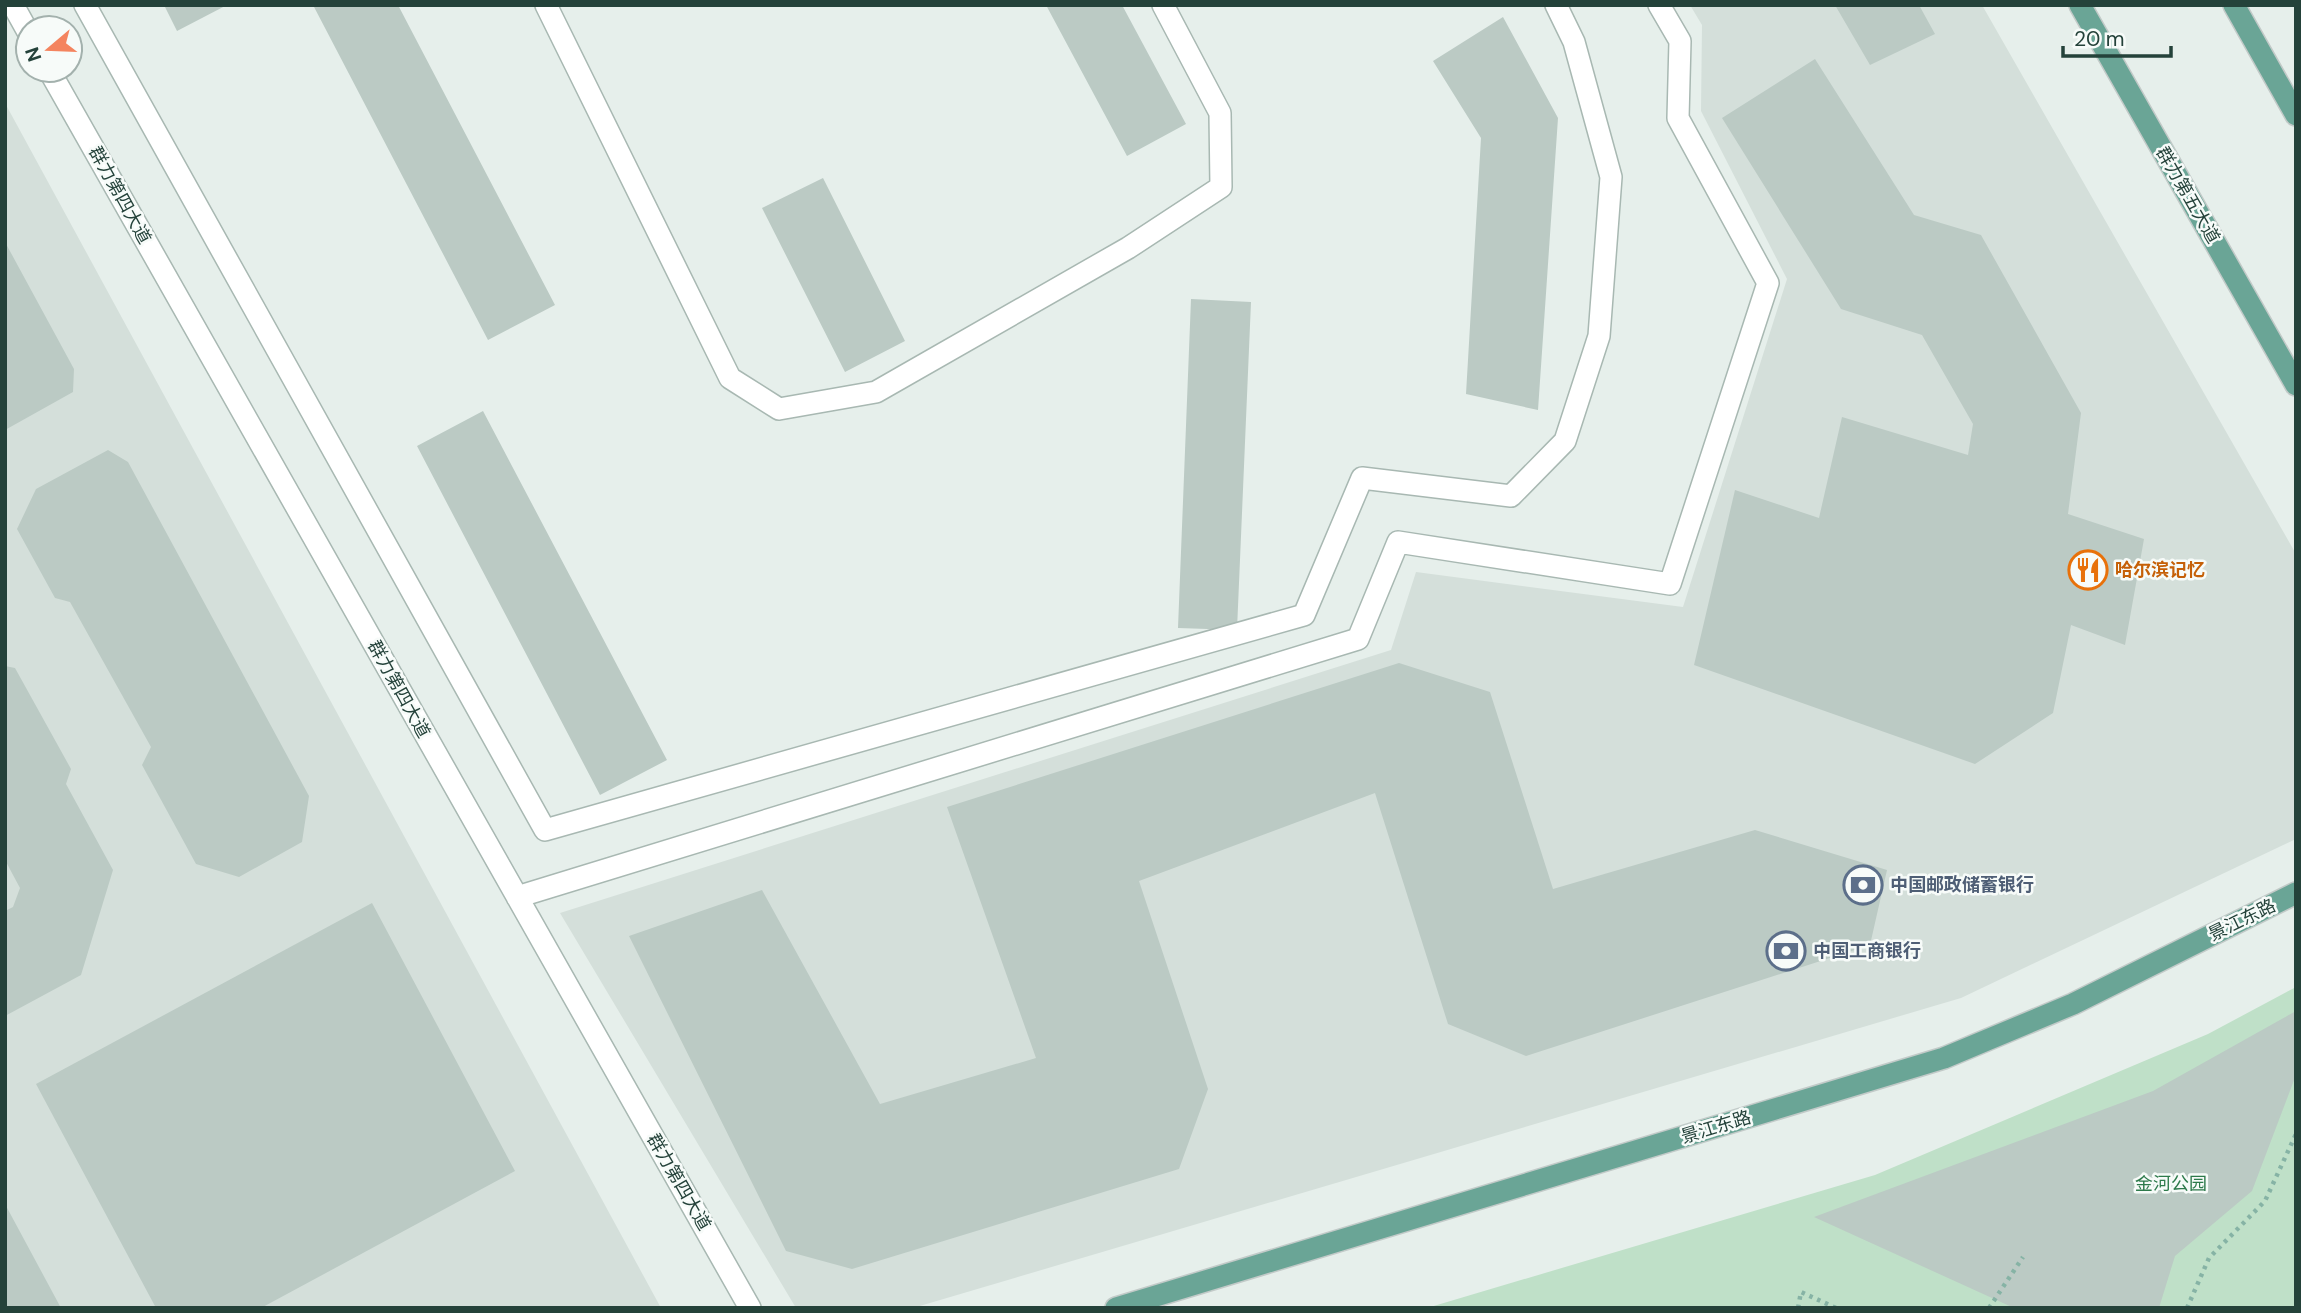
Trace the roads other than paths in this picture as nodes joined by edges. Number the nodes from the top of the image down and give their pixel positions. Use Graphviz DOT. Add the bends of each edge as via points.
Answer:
graph roads {
  1 [pos="85,5"];
  2 [pos="546,5"];
  3 [pos="1163,5"];
  4 [pos="1556,5"];
  5 [pos="1659,5"];
  6 [pos="2080,5"];
  7 [pos="2234,5"];
  8 [pos="58,84"];
  9 [pos="2296,115"];
  10 [pos="2296,385"];
  11 [pos="2296,894"];
  12 [pos="517,897"];
  13 [pos="750,1308"];
  14 [pos="1116,1308"];
  1 -- 4 [label="street" via="545,830 1304,614 1362,478 1511,496 1565,441 1599,336 1611,177 1574,42"];
  2 -- 3 [label="street" via="730,378 779,409 876,392 1128,248 1221,187 1220,113"];
  5 -- 12 [label="street" via="1680,41 1678,118 1768,283 1670,584 1398,542 1358,639"];
  6 -- 10 [label="main road, 群力第五大道"];
  7 -- 9 [label="main road"];
  8 -- 12 [label="street, 群力第四大道"];
  11 -- 14 [label="main road, 景江东路" via="2073,1004 1944,1058"];
  12 -- 13 [label="street, 群力第四大道"];
}
